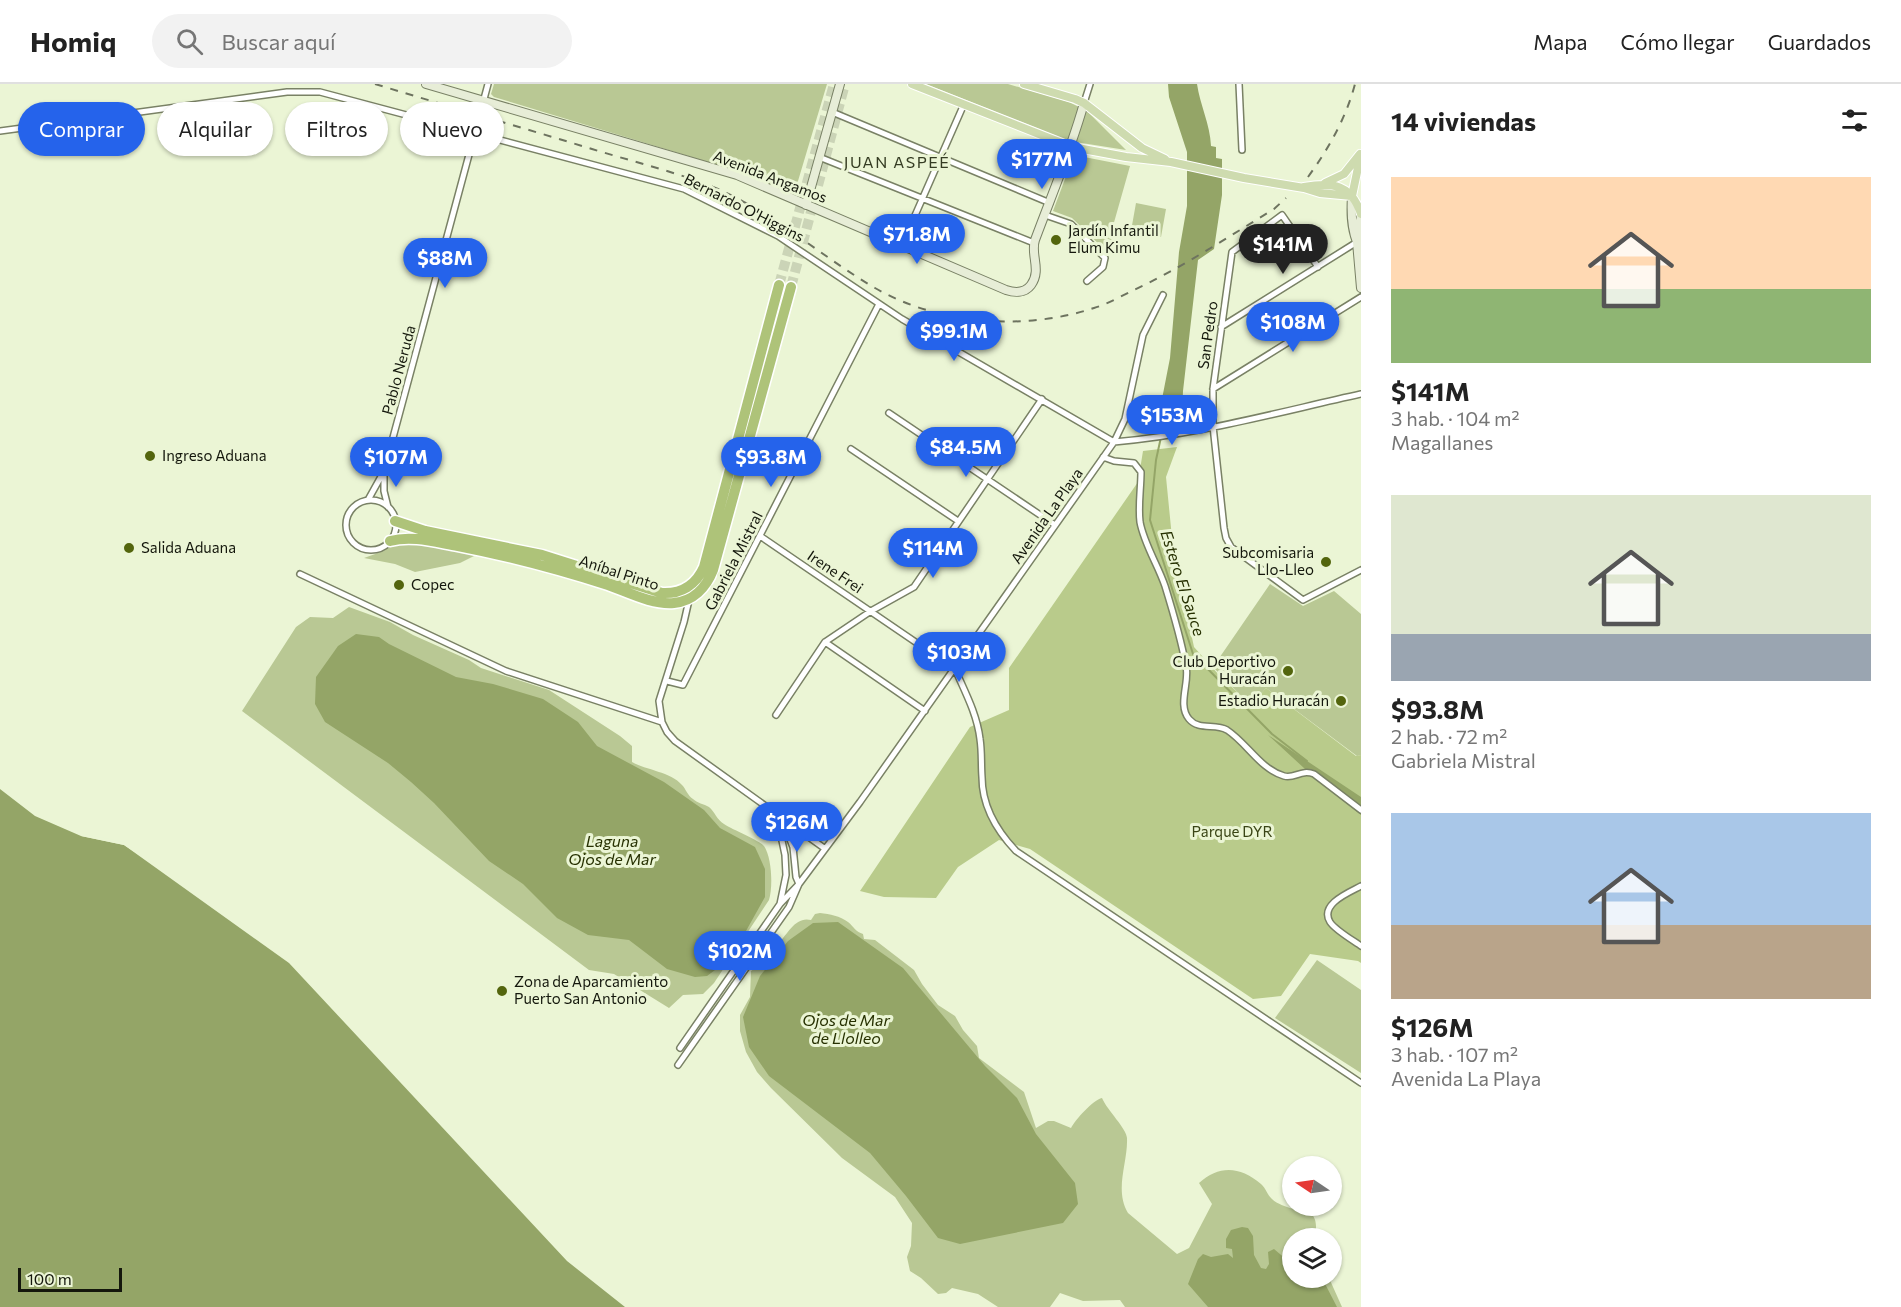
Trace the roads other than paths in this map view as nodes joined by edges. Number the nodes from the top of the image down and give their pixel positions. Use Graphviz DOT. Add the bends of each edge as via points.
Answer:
graph roads {
  1 [pos="426,84"];
  2 [pos="488,84"];
  3 [pos="840,84"];
  4 [pos="912,84"];
  5 [pos="1024,84"];
  6 [pos="1090,84"];
  7 [pos="1239,84"];
  8 [pos="484,100"];
  9 [pos="964,104"];
  10 [pos="1084,104"];
  11 [pos="400,112"];
  12 [pos="832,112"];
  13 [pos="0,131"];
  14 [pos="504,141"];
  15 [pos="1072,147"];
  16 [pos="1242,150"];
  17 [pos="1361,153"];
  18 [pos="469,156"];
  19 [pos="819,157"];
  20 [pos="942,157"];
  21 [pos="1171,162"];
  22 [pos="1318,185"];
  23 [pos="1361,186"];
  24 [pos="1304,188"];
  25 [pos="1352,196"];
  26 [pos="923,199"];
  27 [pos="1050,203"];
  28 [pos="806,205"];
  29 [pos="1046,215"];
  30 [pos="1361,215"];
  31 [pos="1360,230"];
  32 [pos="1357,242"];
  33 [pos="1034,243"];
  34 [pos="902,245"];
  35 [pos="1318,267"];
  36 [pos="1087,281"];
  37 [pos="779,285"];
  38 [pos="791,286"];
  39 [pos="1361,288"];
  40 [pos="1163,295"];
  41 [pos="1361,297"];
  42 [pos="879,304"];
  43 [pos="1221,327"];
  44 [pos="1213,389"];
  45 [pos="1361,394"];
  46 [pos="1041,399"];
  47 [pos="889,413"];
  48 [pos="1213,426"];
  49 [pos="1114,442"];
  50 [pos="851,449"];
  51 [pos="1103,457"];
  52 [pos="384,471"];
  53 [pos="988,478"];
  54 [pos="368,500"];
  55 [pos="388,507"];
  56 [pos="395,521"];
  57 [pos="958,521"];
  58 [pos="1055,525"];
  59 [pos="760,536"];
  60 [pos="390,542"];
  61 [pos="1361,570"];
  62 [pos="300,574"];
  63 [pos="689,587"];
  64 [pos="688,600"];
  65 [pos="871,611"];
  66 [pos="825,642"];
  67 [pos="955,669"];
  68 [pos="667,681"];
  69 [pos="925,711"];
  70 [pos="776,715"];
  71 [pos="662,722"];
  72 [pos="768,807"];
  73 [pos="1361,810"];
  74 [pos="782,817"];
  75 [pos="824,848"];
  76 [pos="799,884"];
  77 [pos="1361,886"];
  78 [pos="780,904"];
  79 [pos="1361,946"];
  80 [pos="680,1048"];
  81 [pos="678,1065"];
  82 [pos="1361,1083"];
  1 -- 8 [label="street, Avenida Angamos"];
  2 -- 8 [label="street, Pablo Neruda"];
  3 -- 12 [label="street"];
  4 -- 9 [label="main road"];
  5 -- 10 [label="main road"];
  6 -- 10 [label="street"];
  7 -- 16 [label="street"];
  8 -- 28 [label="street, Avenida Angamos" via="737,175"];
  9 -- 15 [label="main road"];
  9 -- 20 [label="street"];
  10 -- 15 [label="street"];
  10 -- 21 [label="main road" via="1142,148"];
  11 -- 13 [label="street, Bernardo O'Higgins" via="309,91"];
  12 -- 19 [label="street"];
  12 -- 20 [label="street"];
  14 -- 42 [label="street, Bernardo O'Higgins" via="684,189 778,236"];
  15 -- 21 [label="main road"];
  15 -- 27 [label="street"];
  17 -- 22 [label="main road" via="1344,174"];
  17 -- 25 [label="main road"];
  18 -- 52 [label="street, Pablo Neruda"];
  19 -- 26 [label="street"];
  19 -- 28 [label="street"];
  20 -- 26 [label="street"];
  20 -- 27 [label="street"];
  21 -- 24 [label="main road"];
  22 -- 24 [label="main road"];
  22 -- 25 [label="main road" via="1342,188"];
  23 -- 25 [label="main road"];
  24 -- 25 [label="main road"];
  25 -- 30 [label="main road"];
  25 -- 32 [label="street"];
  26 -- 33 [label="street"];
  26 -- 34 [label="street"];
  27 -- 29 [label="street"];
  28 -- 34 [label="street, Avenida Angamos"];
  29 -- 33 [label="street"];
  29 -- 36 [label="street" via="1071,224 1104,258 1103,267"];
  30 -- 31 [label="street"];
  31 -- 32 [label="street"];
  32 -- 35 [label="street"];
  32 -- 39 [label="street"];
  33 -- 34 [label="street, Avenida Angamos" via="1033,282 1017,292"];
  35 -- 43 [label="street"];
  35 -- 43 [label="street, San Pedro" via="1282,215 1233,252"];
  37 -- 63 [label="highway" via="704,567"];
  38 -- 64 [label="highway" via="713,570 703,588"];
  40 -- 49 [label="street, Avenida La Playa" via="1143,335 1125,419"];
  41 -- 44 [label="street"];
  42 -- 46 [label="street, Bernardo O'Higgins"];
  42 -- 59 [label="street, Gabriela Mistral"];
  43 -- 44 [label="street, San Pedro"];
  44 -- 48 [label="street, San Pedro"];
  45 -- 48 [label="street"];
  46 -- 49 [label="street, Bernardo O'Higgins"];
  46 -- 53 [label="street"];
  47 -- 53 [label="street"];
  48 -- 49 [label="street"];
  48 -- 61 [label="street, San Pedro" via="1226,538 1235,550 1303,600"];
  49 -- 51 [label="street, Avenida La Playa"];
  50 -- 57 [label="street"];
  51 -- 58 [label="street, Avenida La Playa"];
  51 -- 73 [label="street" via="1134,462 1141,472 1140,521 1165,586 1186,663 1184,707 1189,719 1200,726 1228,731 1282,776 1314,774"];
  52 -- 54 [label="street, Pablo Neruda"];
  52 -- 55 [label="street, Pablo Neruda"];
  53 -- 57 [label="street"];
  53 -- 58 [label="street"];
  54 -- 55 [label="street"];
  54 -- 60 [label="street" via="350,511 345,526 348,536 354,545 368,550"];
  55 -- 56 [label="street"];
  56 -- 60 [label="street"];
  56 -- 63 [label="highway, Aníbal Pinto" via="424,531 542,555 656,592 673,593"];
  57 -- 65 [label="street" via="914,587"];
  58 -- 67 [label="street, Avenida La Playa"];
  59 -- 65 [label="street, Irene Frei"];
  59 -- 68 [label="street, Gabriela Mistral" via="683,685"];
  60 -- 64 [label="highway, Aníbal Pinto" via="415,539 487,551 654,601"];
  62 -- 71 [label="street" via="506,671"];
  63 -- 64 [label="highway"];
  64 -- 68 [label="street"];
  65 -- 66 [label="street"];
  65 -- 67 [label="street, Irene Frei"];
  66 -- 69 [label="street"];
  66 -- 70 [label="street"];
  67 -- 69 [label="street, Avenida La Playa"];
  67 -- 82 [label="street" via="978,727 988,809 1017,851"];
  68 -- 71 [label="street" via="660,700"];
  69 -- 75 [label="street, Avenida La Playa"];
  71 -- 72 [label="street" via="675,741"];
  72 -- 74 [label="street"];
  72 -- 78 [label="street" via="785,855 786,875"];
  74 -- 75 [label="street"];
  74 -- 76 [label="street" via="793,848"];
  75 -- 76 [label="street, Avenida La Playa"];
  76 -- 78 [label="street, Avenida La Playa"];
  76 -- 81 [label="street" via="789,908"];
  77 -- 79 [label="street" via="1335,901 1329,916 1330,923"];
  78 -- 80 [label="street"];
}
